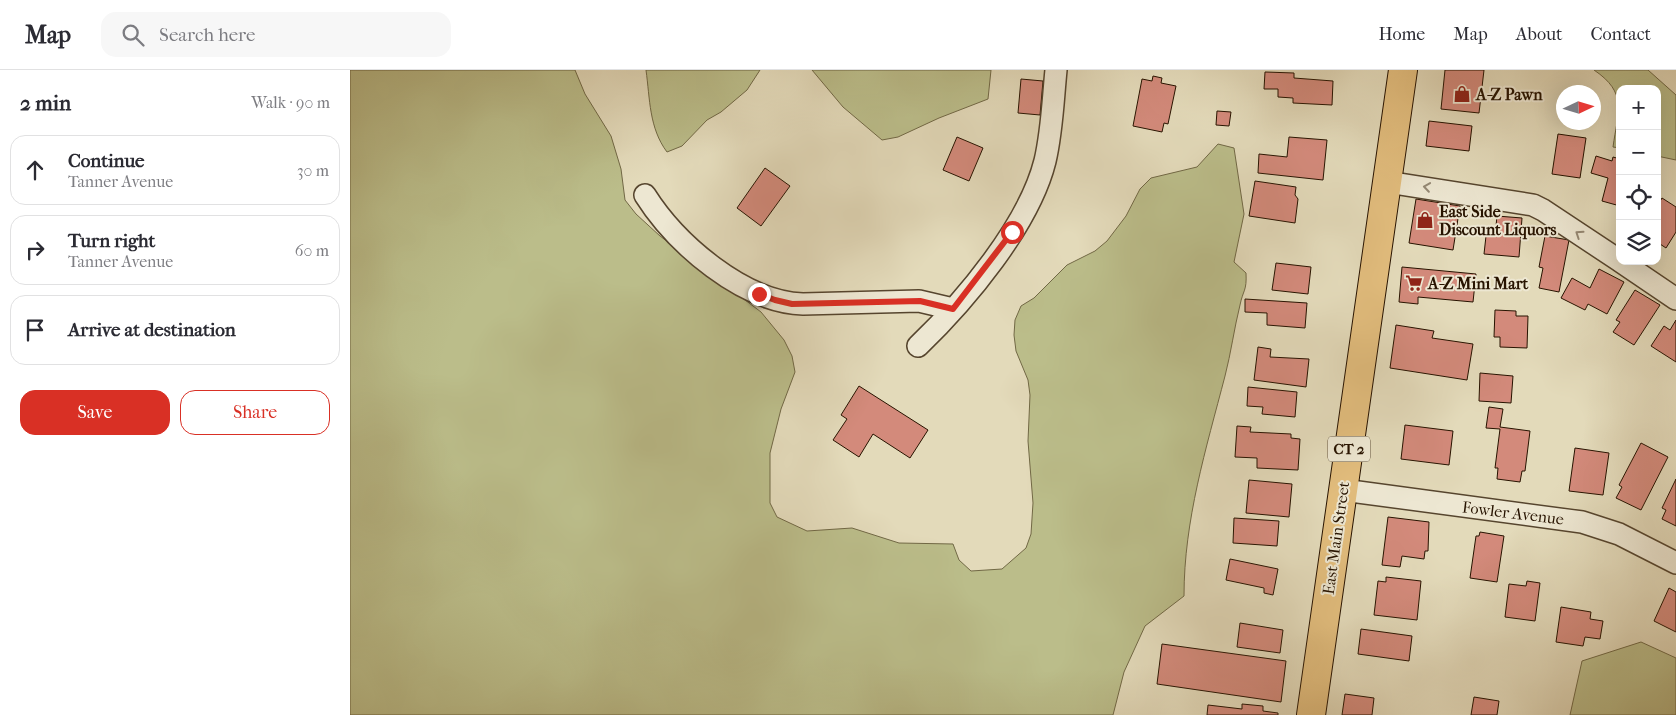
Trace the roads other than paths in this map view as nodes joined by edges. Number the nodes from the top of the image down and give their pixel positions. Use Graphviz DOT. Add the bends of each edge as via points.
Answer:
graph roads {
  1 [pos="1056,70"];
  2 [pos="1403,70"];
  3 [pos="1387,182"];
  4 [pos="645,195"];
  5 [pos="1616,258"];
  6 [pos="1626,265"];
  7 [pos="1676,298"];
  8 [pos="953,309"];
  9 [pos="918,346"];
  10 [pos="1343,490"];
  11 [pos="1676,563"];
  12 [pos="1311,715"];
  1 -- 8 [label="street" via="1046,159 1039,178 1005,244"];
  2 -- 3 [label="highway, CT 2"];
  5 -- 3 [label="street, one-way" via="1533,205"];
  3 -- 10 [label="highway, East Main Street / CT 2"];
  4 -- 8 [label="street" via="667,225 691,249 733,279 770,299 803,304 920,301"];
  6 -- 7 [label="street"];
  8 -- 9 [label="street"];
  10 -- 11 [label="street, Fowler Avenue" via="1582,522 1619,534"];
  10 -- 12 [label="highway, East Main Street / CT 2"];
}
